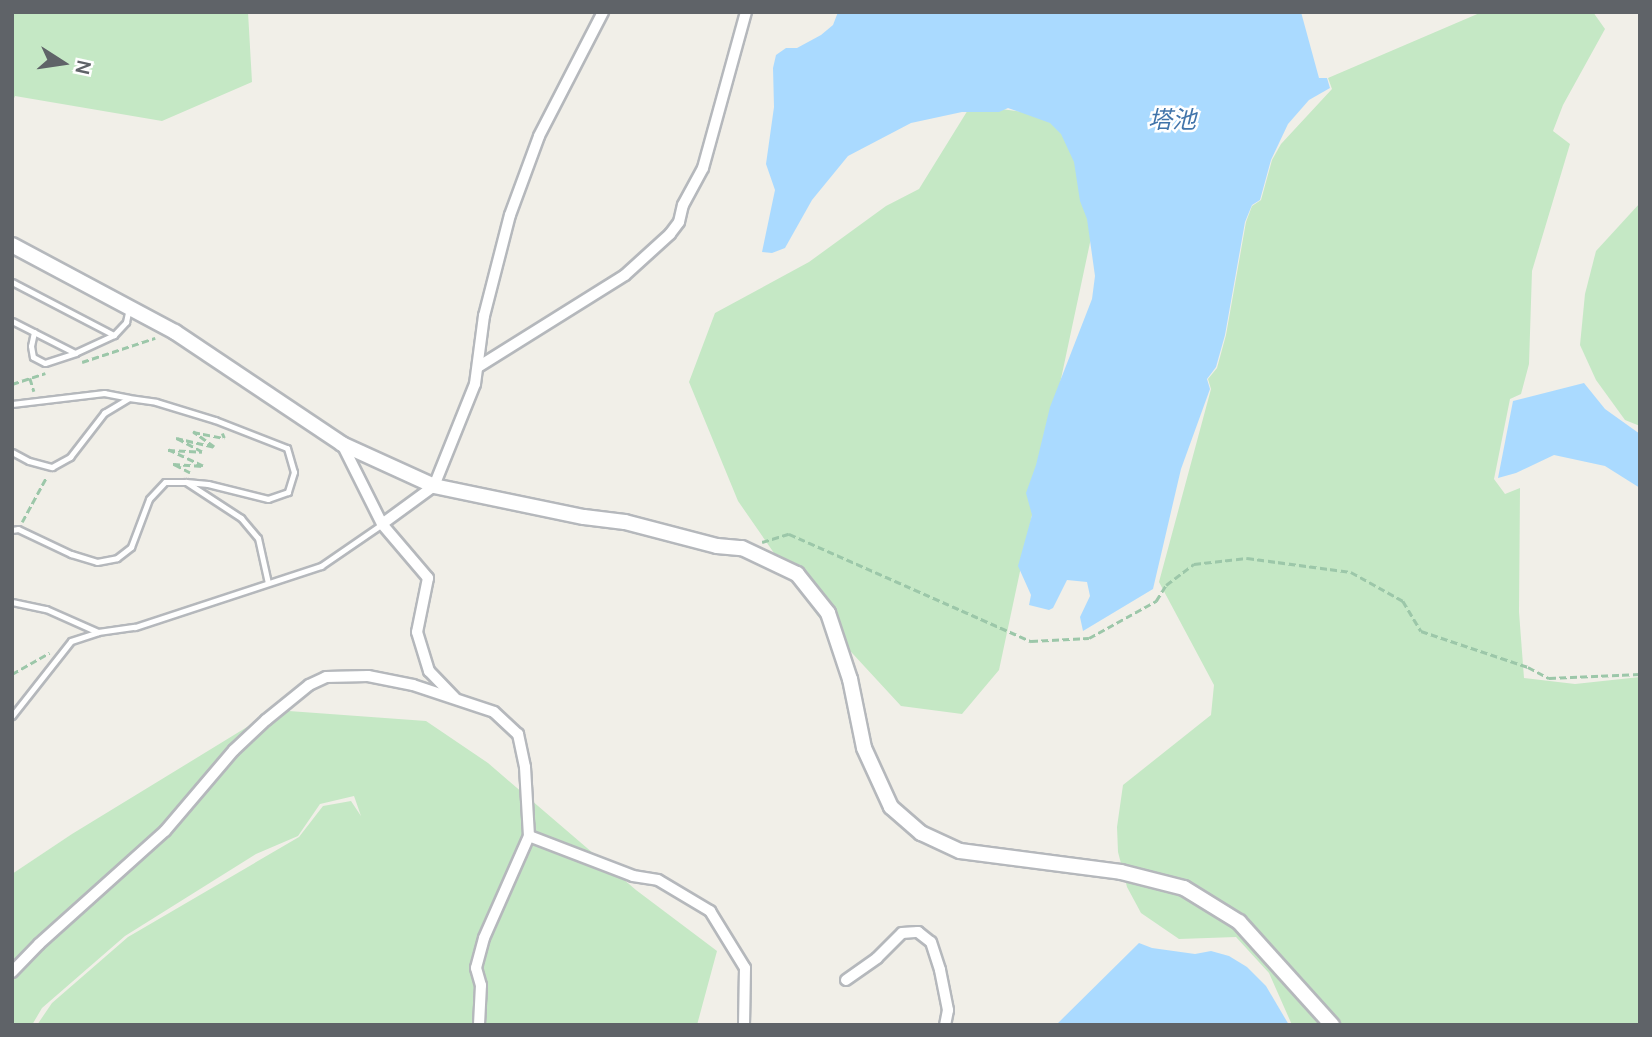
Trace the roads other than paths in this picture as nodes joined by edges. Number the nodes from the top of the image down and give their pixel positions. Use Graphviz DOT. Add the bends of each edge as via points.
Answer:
graph roads {
  1 [pos="603,12"];
  2 [pos="746,12"];
  3 [pos="12,245"];
  4 [pos="12,282"];
  5 [pos="129,308"];
  6 [pos="12,321"];
  7 [pos="34,332"];
  8 [pos="114,335"];
  9 [pos="75,353"];
  10 [pos="478,367"];
  11 [pos="129,398"];
  12 [pos="12,404"];
  13 [pos="342,444"];
  14 [pos="12,452"];
  15 [pos="186,482"];
  16 [pos="434,486"];
  17 [pos="382,524"];
  18 [pos="15,529"];
  19 [pos="268,583"];
  20 [pos="12,602"];
  21 [pos="97,632"];
  22 [pos="458,702"];
  23 [pos="12,716"];
  24 [pos="529,836"];
  25 [pos="12,972"];
  26 [pos="846,980"];
  27 [pos="479,1025"];
  28 [pos="744,1025"];
  29 [pos="945,1025"];
  30 [pos="1332,1025"];
  1 -- 10 [label="street" via="539,136 510,215 484,317"];
  2 -- 10 [label="street" via="703,168 670,234 625,275"];
  3 -- 5 [label="street"];
  4 -- 8 [label="lane"];
  5 -- 8 [label="lane" via="126,322"];
  5 -- 13 [label="street" via="175,332"];
  6 -- 7 [label="lane"];
  7 -- 9 [label="lane"];
  7 -- 9 [label="lane" via="33,357 45,363"];
  8 -- 9 [label="lane"];
  10 -- 16 [label="street"];
  11 -- 12 [label="lane" via="104,393"];
  11 -- 14 [label="lane" via="104,413 70,457 52,467"];
  11 -- 15 [label="lane" via="215,420 287,449 294,472 288,492 268,499"];
  13 -- 16 [label="street"];
  13 -- 17 [label="street"];
  15 -- 18 [label="lane" via="165,482 149,499 131,547 117,558 97,562"];
  15 -- 19 [label="lane" via="241,518 258,538"];
  16 -- 17 [label="street"];
  16 -- 30 [label="street" via="742,548 797,574 828,613 850,679 864,748 891,807 922,833 960,850 1121,872 1184,888 1239,922"];
  17 -- 19 [label="lane" via="321,566"];
  17 -- 22 [label="street" via="428,578 417,632 429,671"];
  19 -- 21 [label="lane" via="135,627"];
  20 -- 21 [label="lane" via="46,608"];
  21 -- 23 [label="lane" via="71,641"];
  22 -- 24 [label="street" via="495,712 518,734"];
  22 -- 25 [label="street" via="413,685 368,676 326,677 309,685 234,750 165,831"];
  24 -- 27 [label="street" via="484,938 476,968 481,985"];
  24 -- 28 [label="street" via="634,876 658,880 710,911 745,968"];
  26 -- 29 [label="street" via="902,933 918,932 931,942 940,970 948,1010"];
}
